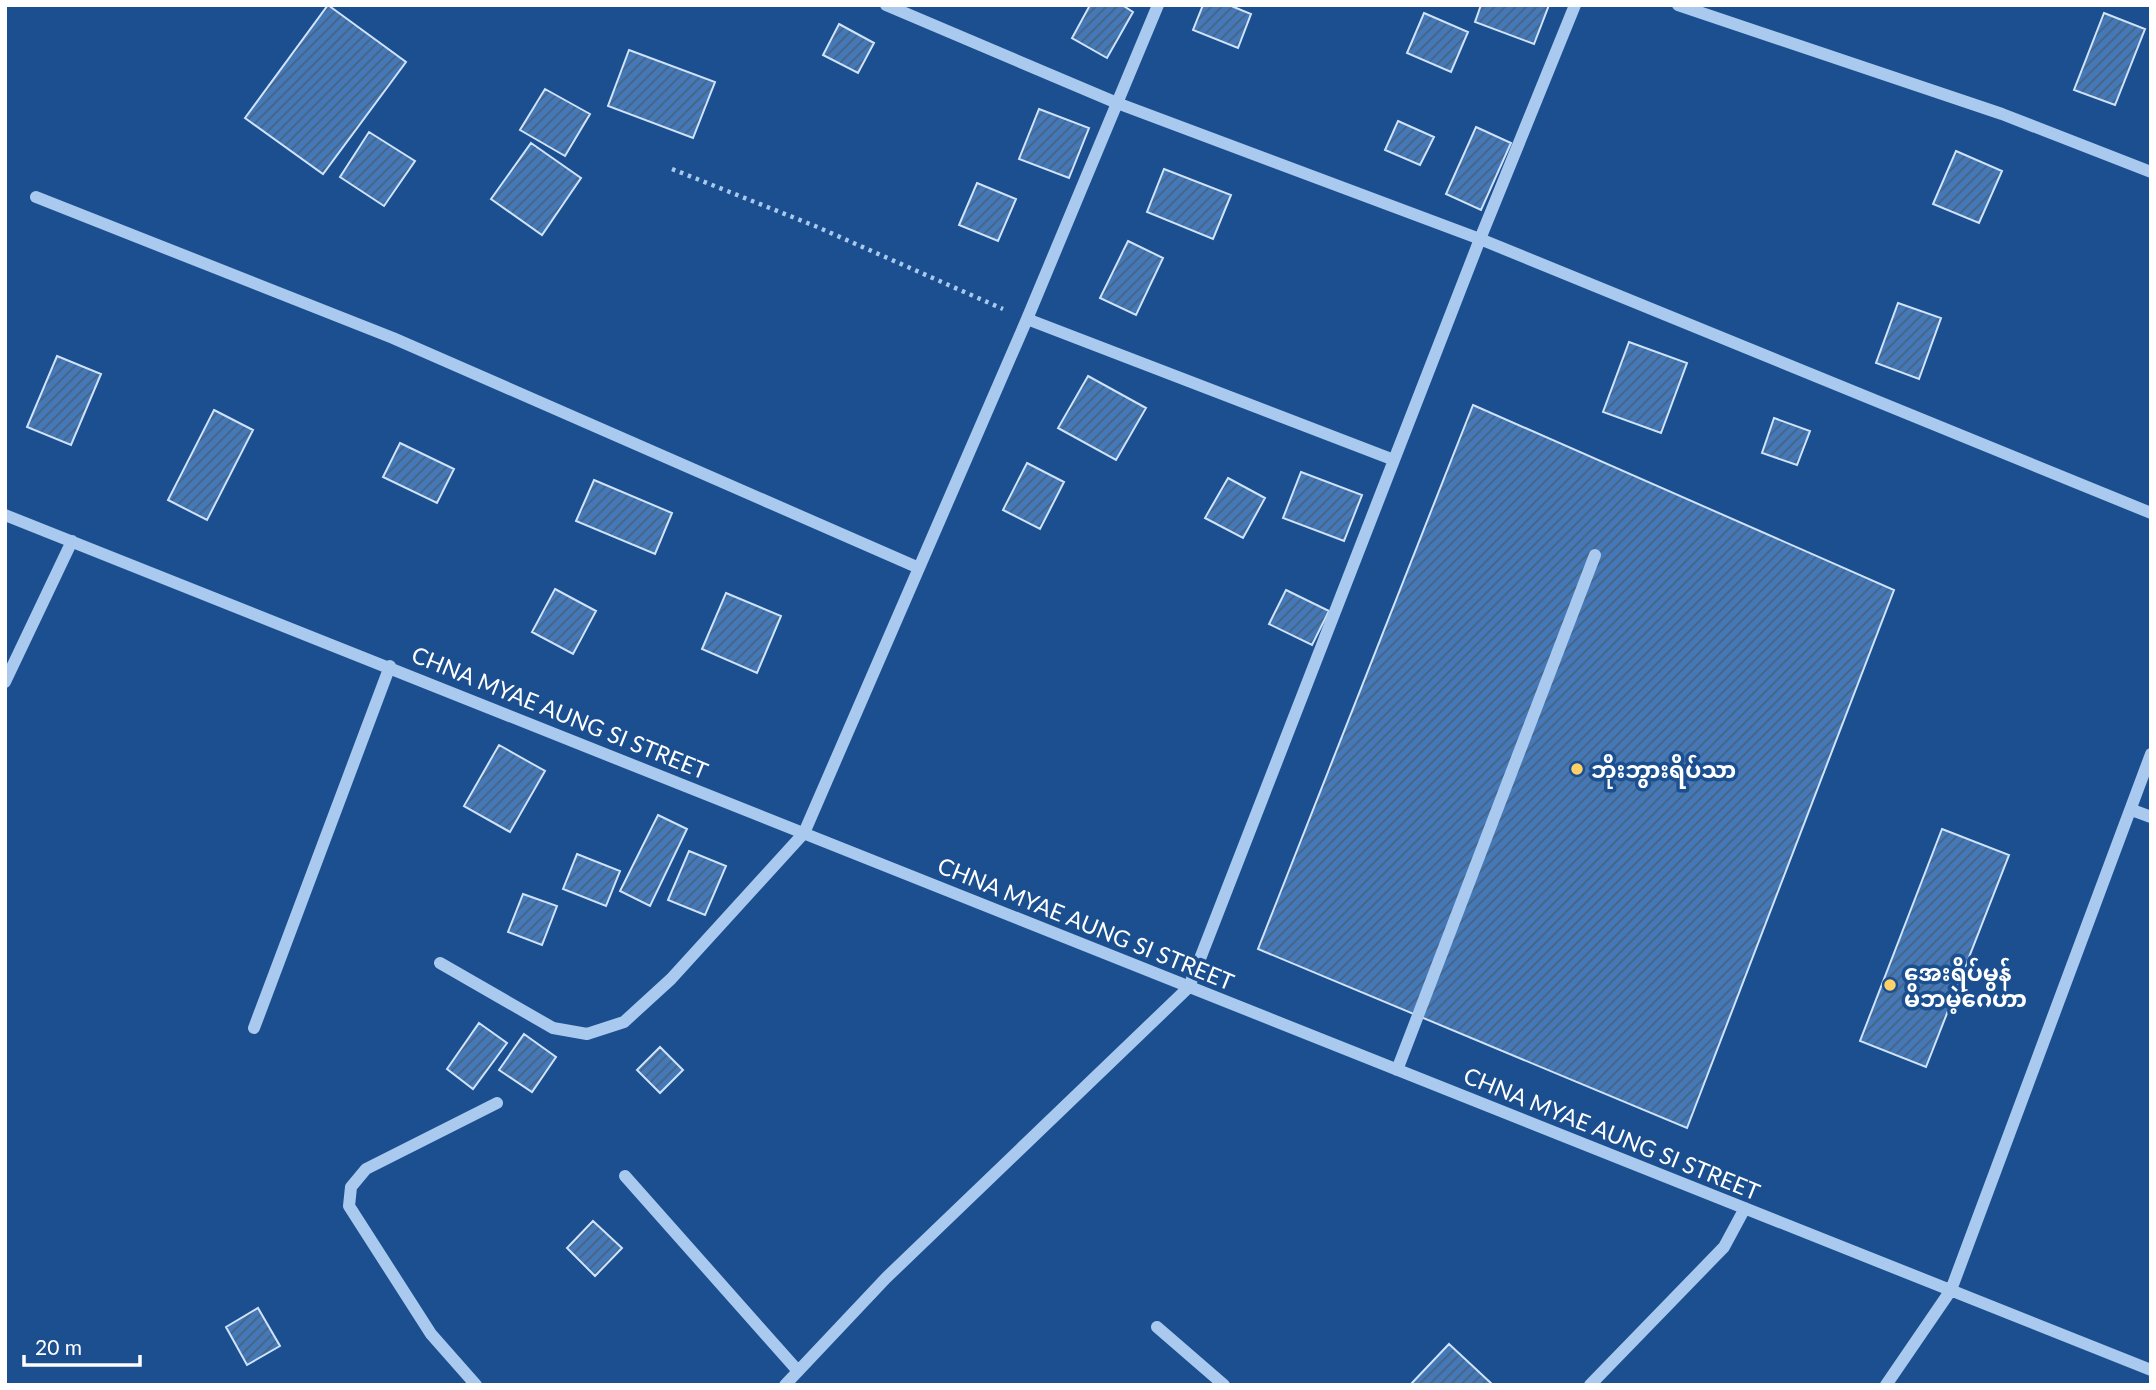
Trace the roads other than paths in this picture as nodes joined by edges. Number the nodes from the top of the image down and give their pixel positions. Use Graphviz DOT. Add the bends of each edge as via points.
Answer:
graph roads {
  1 [pos="886,5"];
  2 [pos="1158,5"];
  3 [pos="1575,5"];
  4 [pos="1678,5"];
  5 [pos="1117,103"];
  6 [pos="2151,172"];
  7 [pos="36,197"];
  8 [pos="1480,239"];
  9 [pos="1027,319"];
  10 [pos="1394,460"];
  11 [pos="2151,513"];
  12 [pos="5,515"];
  13 [pos="72,541"];
  14 [pos="1595,555"];
  15 [pos="919,568"];
  16 [pos="390,666"];
  17 [pos="5,682"];
  18 [pos="2151,754"];
  19 [pos="2132,810"];
  20 [pos="2151,817"];
  21 [pos="804,833"];
  22 [pos="440,963"];
  23 [pos="1189,987"];
  24 [pos="254,1028"];
  25 [pos="1397,1070"];
  26 [pos="497,1103"];
  27 [pos="625,1176"];
  28 [pos="1745,1208"];
  29 [pos="1951,1290"];
  30 [pos="1157,1327"];
  31 [pos="2151,1370"];
  32 [pos="798,1371"];
  33 [pos="476,1385"];
  34 [pos="785,1385"];
  35 [pos="1224,1385"];
  36 [pos="1590,1385"];
  37 [pos="1886,1385"];
  1 -- 5 [label="street"];
  2 -- 5 [label="street"];
  3 -- 8 [label="street"];
  4 -- 6 [label="street" via="2002,114"];
  5 -- 8 [label="street"];
  5 -- 9 [label="street"];
  7 -- 15 [label="street" via="393,338"];
  8 -- 10 [label="street"];
  8 -- 11 [label="street"];
  9 -- 10 [label="street"];
  9 -- 15 [label="street"];
  10 -- 23 [label="street"];
  12 -- 13 [label="street, CHNA MYAE AUNG SI STREET"];
  13 -- 16 [label="street, CHNA MYAE AUNG SI STREET"];
  13 -- 17 [label="street"];
  14 -- 25 [label="street"];
  15 -- 21 [label="street"];
  16 -- 21 [label="street, CHNA MYAE AUNG SI STREET"];
  16 -- 24 [label="street"];
  18 -- 19 [label="street"];
  19 -- 20 [label="street"];
  19 -- 29 [label="street"];
  21 -- 22 [label="street" via="671,979 624,1022 587,1034 553,1028"];
  21 -- 23 [label="street, CHNA MYAE AUNG SI STREET"];
  23 -- 25 [label="street, CHNA MYAE AUNG SI STREET"];
  23 -- 32 [label="street" via="886,1278"];
  25 -- 28 [label="street, CHNA MYAE AUNG SI STREET"];
  26 -- 33 [label="street" via="366,1169 351,1187 349,1206 430,1334"];
  27 -- 32 [label="street"];
  28 -- 29 [label="street, CHNA MYAE AUNG SI STREET"];
  28 -- 36 [label="street" via="1724,1247"];
  29 -- 31 [label="street, CHNA MYAE AUNG SI STREET"];
  29 -- 37 [label="street"];
  30 -- 35 [label="street"];
  32 -- 34 [label="street"];
}
